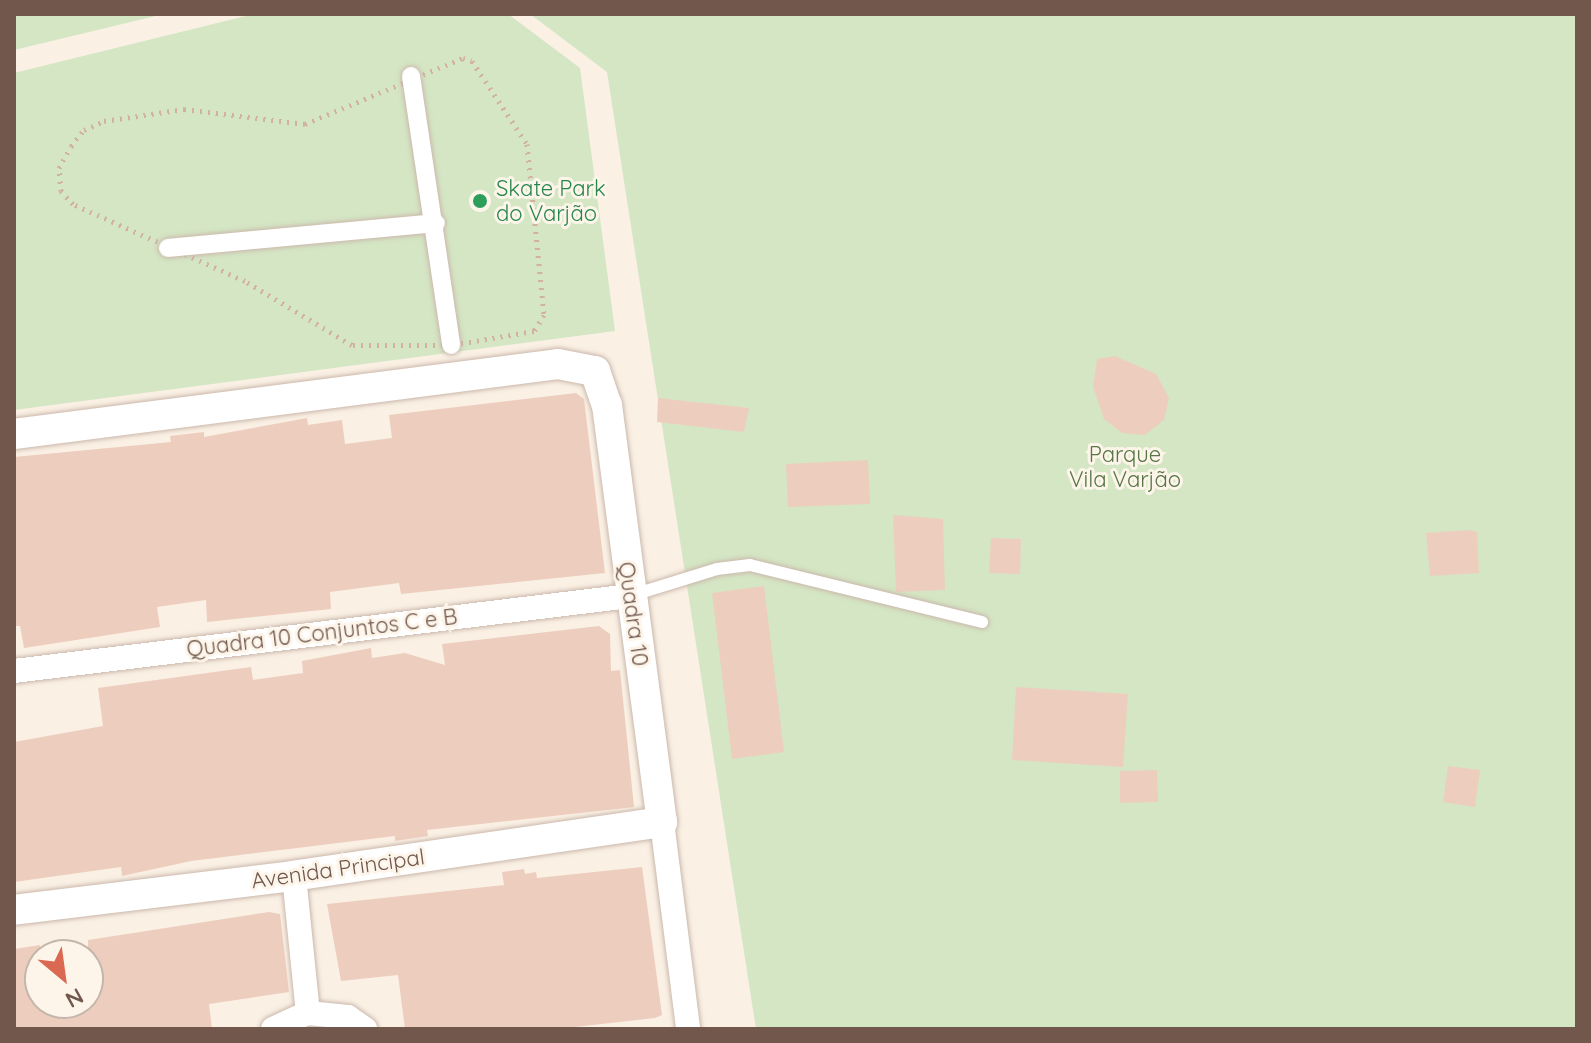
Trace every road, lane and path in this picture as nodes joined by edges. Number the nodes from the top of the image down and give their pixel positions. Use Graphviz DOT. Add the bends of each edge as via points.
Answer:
graph roads {
  1 [pos="411,76"];
  2 [pos="436,223"];
  3 [pos="168,248"];
  4 [pos="451,345"];
  5 [pos="14,434"];
  6 [pos="630,596"];
  7 [pos="982,622"];
  8 [pos="14,671"];
  9 [pos="662,822"];
  10 [pos="294,876"];
  11 [pos="14,910"];
  12 [pos="308,1013"];
  13 [pos="273,1029"];
  14 [pos="365,1029"];
  15 [pos="688,1029"];
  1 -- 2 [label="street"];
  1 -- 3 [label="path" via="305,124 184,109 104,121 84,130 59,168 61,191 73,204"];
  1 -- 4 [label="path" via="463,58 472,61 527,144 544,315 534,331"];
  2 -- 3 [label="street"];
  2 -- 4 [label="street"];
  3 -- 4 [label="path" via="245,281 352,345"];
  5 -- 6 [label="street, Quadra 10" via="558,364 595,371 607,405"];
  6 -- 7 [label="lane" via="717,569 750,565"];
  6 -- 8 [label="street, Quadra 10 Conjuntos C e B"];
  6 -- 9 [label="street, Quadra 10"];
  9 -- 10 [label="street, Avenida Principal"];
  9 -- 15 [label="street"];
  10 -- 11 [label="street, Avenida Principal"];
  10 -- 12 [label="street"];
  12 -- 13 [label="street"];
  12 -- 14 [label="street" via="348,1017"];
}
